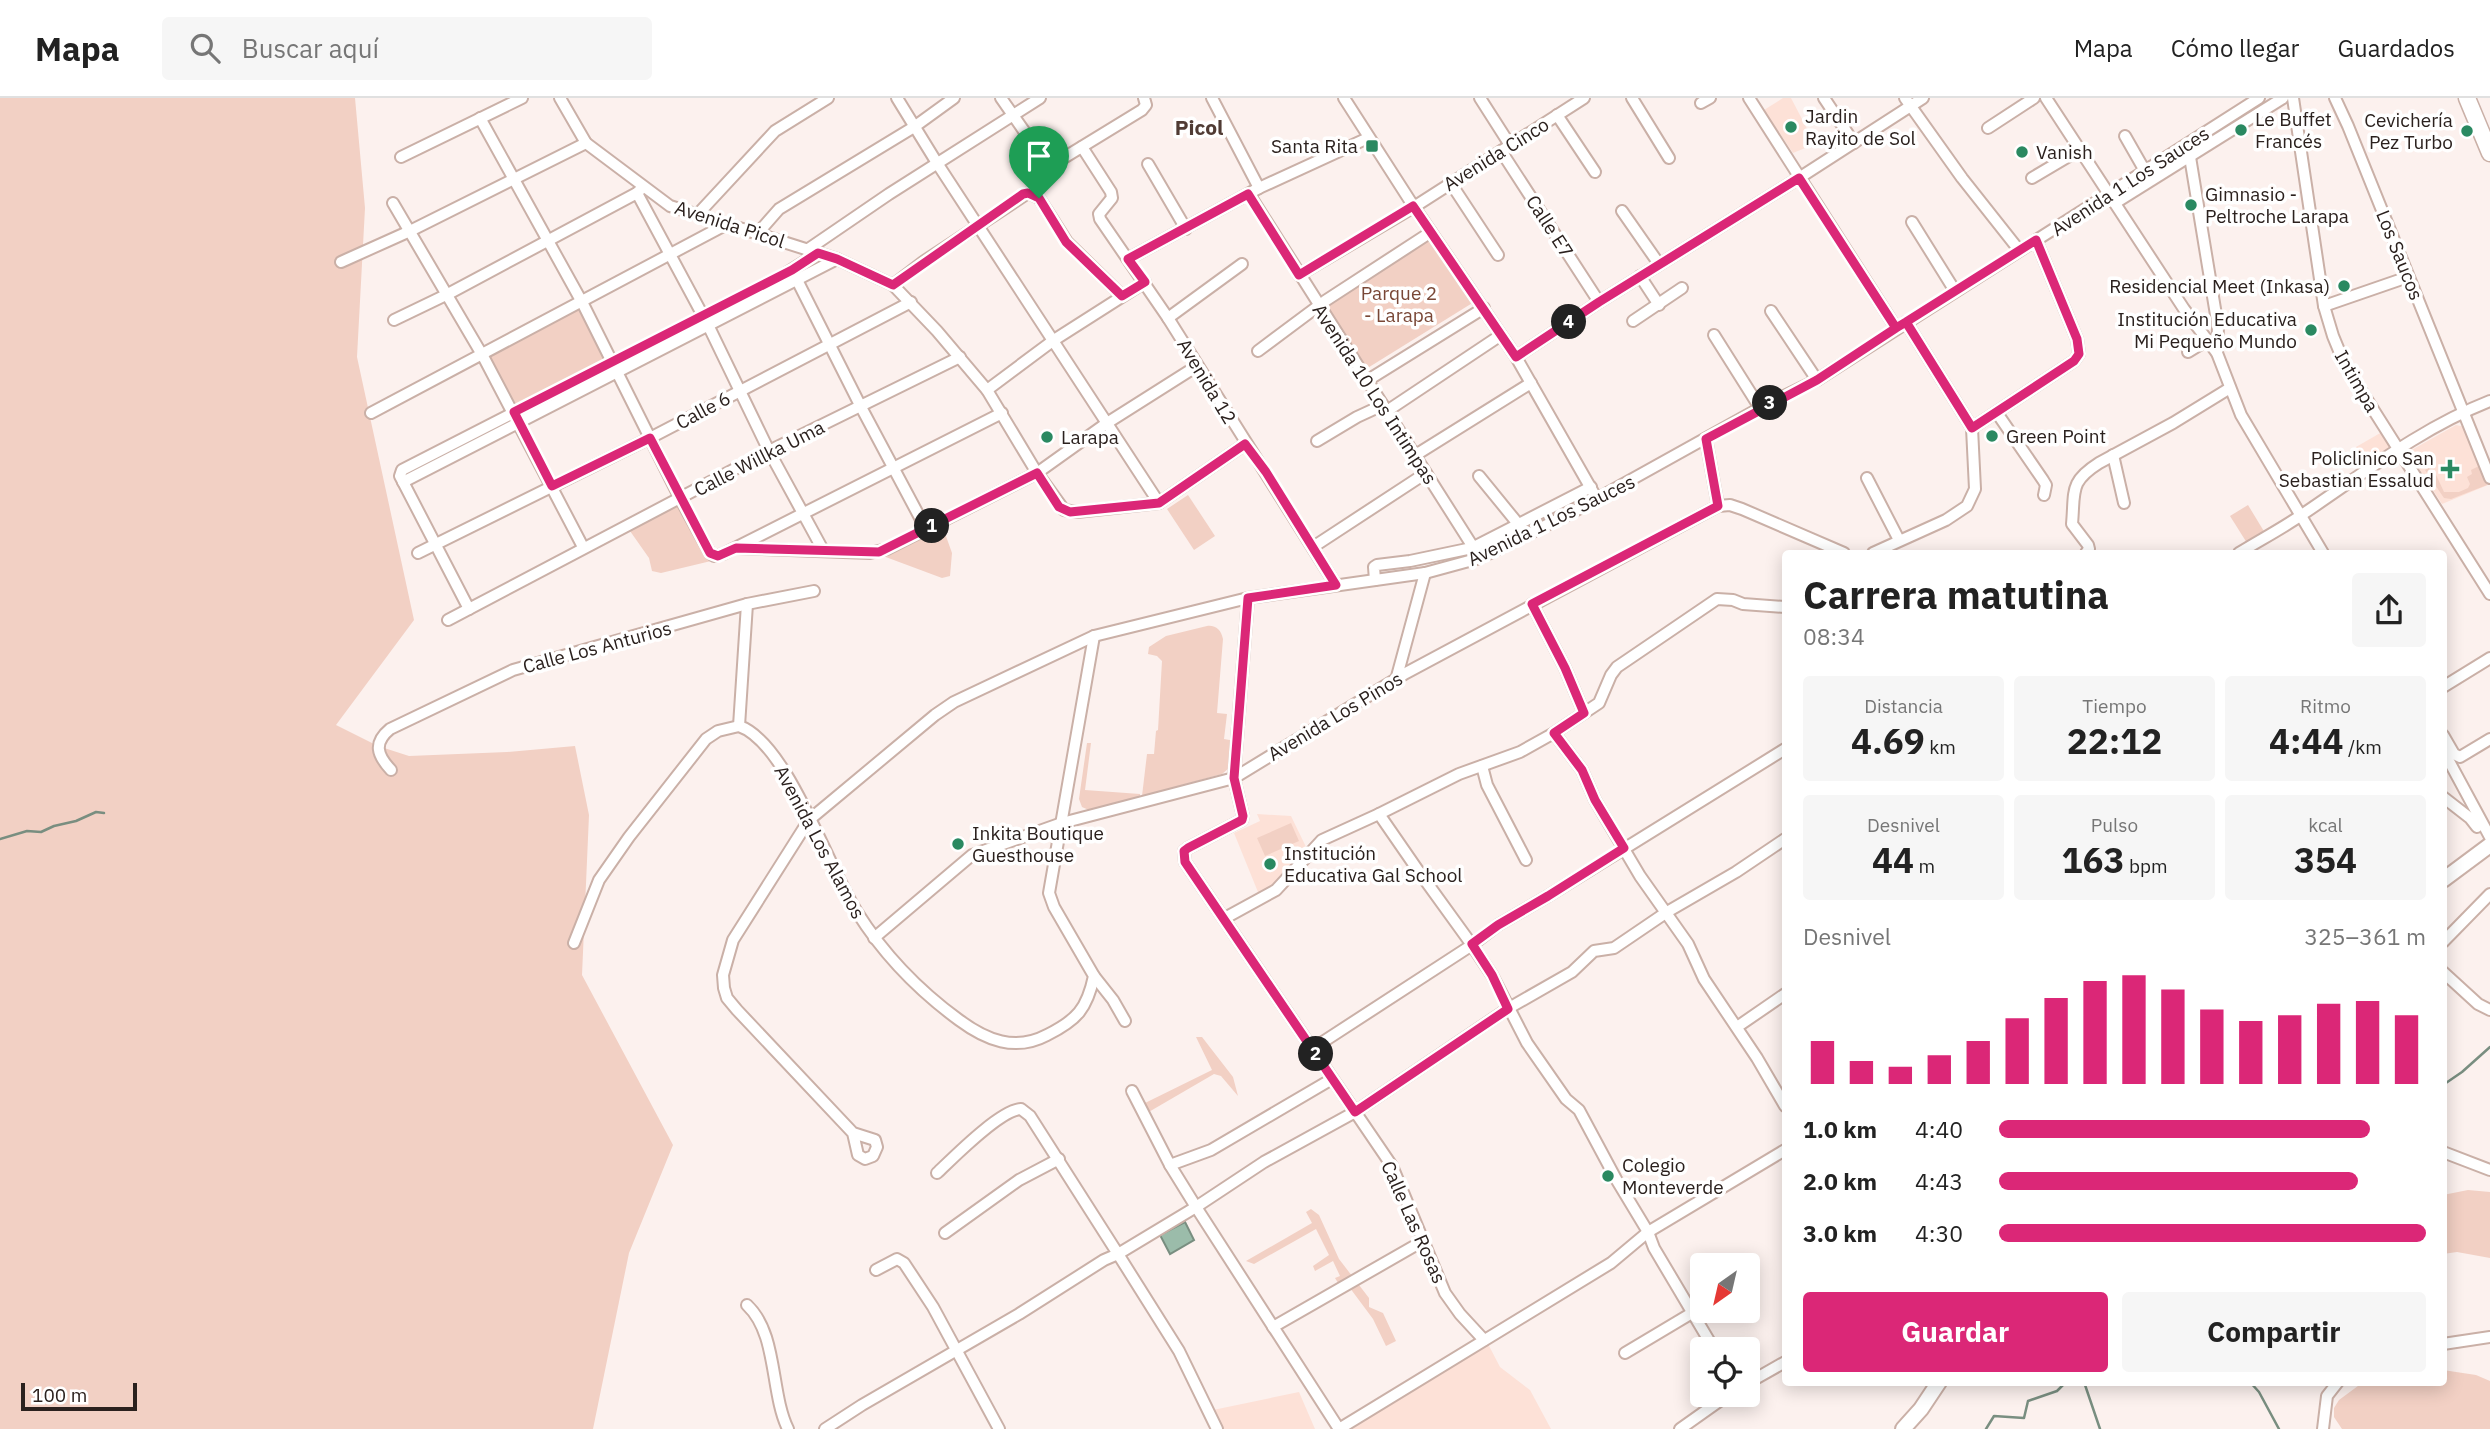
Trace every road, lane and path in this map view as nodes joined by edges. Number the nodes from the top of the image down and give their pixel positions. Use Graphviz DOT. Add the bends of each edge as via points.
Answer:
graph roads {
  1 [pos="522,98"];
  2 [pos="560,98"];
  3 [pos="828,98"];
  4 [pos="898,98"];
  5 [pos="954,98"];
  6 [pos="1001,98"];
  7 [pos="1040,98"];
  8 [pos="1144,98"];
  9 [pos="1212,98"];
  10 [pos="1344,98"];
  11 [pos="1480,98"];
  12 [pos="1486,98"];
  13 [pos="1584,98"];
  14 [pos="1632,98"];
  15 [pos="1749,98"];
  16 [pos="1824,98"];
  17 [pos="1923,98"];
  18 [pos="2034,98"];
  19 [pos="2046,98"];
  20 [pos="2259,98"];
  21 [pos="2283,98"];
  22 [pos="2293,98"];
  23 [pos="2335,98"];
  24 [pos="2467,98"];
  25 [pos="1572,101"];
  26 [pos="1908,103"];
  27 [pos="1012,115"];
  28 [pos="1557,115"];
  29 [pos="480,118"];
  30 [pos="914,127"];
  31 [pos="1988,128"];
  32 [pos="2486,132"];
  33 [pos="2124,136"];
  34 [pos="1368,138"];
  35 [pos="586,143"];
  36 [pos="1854,144"];
  37 [pos="1509,146"];
  38 [pos="1082,147"];
  39 [pos="2081,149"];
  40 [pos="2490,153"];
  41 [pos="401,157"];
  42 [pos="2190,157"];
  43 [pos="1669,158"];
  44 [pos="937,163"];
  45 [pos="1148,164"];
  46 [pos="2146,171"];
  47 [pos="1595,172"];
  48 [pos="1799,178"];
  49 [pos="2032,178"];
  50 [pos="514,180"];
  51 [pos="1450,182"];
  52 [pos="1259,188"];
  53 [pos="641,189"];
  54 [pos="1248,194"];
  55 [pos="2113,199"];
  56 [pos="393,203"];
  57 [pos="1413,206"];
  58 [pos="1622,211"];
  59 [pos="698,214"];
  60 [pos="1912,222"];
  61 [pos="727,225"];
  62 [pos="980,226"];
  63 [pos="1186,229"];
  64 [pos="410,231"];
  65 [pos="1431,232"];
  66 [pos="758,233"];
  67 [pos="548,240"];
  68 [pos="2036,240"];
  69 [pos="2019,250"];
  70 [pos="812,252"];
  71 [pos="1498,255"];
  72 [pos="671,256"];
  73 [pos="837,259"];
  74 [pos="1128,259"];
  75 [pos="341,262"];
  76 [pos="1242,264"];
  77 [pos="1659,264"];
  78 [pos="795,275"];
  79 [pos="1299,275"];
  80 [pos="1640,276"];
  81 [pos="2408,277"];
  82 [pos="1145,282"];
  83 [pos="893,285"];
  84 [pos="1682,288"];
  85 [pos="1955,291"];
  86 [pos="448,294"];
  87 [pos="1122,296"];
  88 [pos="580,300"];
  89 [pos="911,302"];
  90 [pos="1599,302"];
  91 [pos="1659,304"];
  92 [pos="2324,306"];
  93 [pos="1320,308"];
  94 [pos="1484,308"];
  95 [pos="1771,311"];
  96 [pos="703,316"];
  97 [pos="1168,318"];
  98 [pos="394,320"];
  99 [pos="1633,321"];
  100 [pos="1906,322"];
  101 [pos="709,327"];
  102 [pos="1896,328"];
  103 [pos="1501,335"];
  104 [pos="1714,335"];
  105 [pos="1054,340"];
  106 [pos="2206,341"];
  107 [pos="828,344"];
  108 [pos="1258,351"];
  109 [pos="2188,352"];
  110 [pos="2217,353"];
  111 [pos="482,354"];
  112 [pos="960,357"];
  113 [pos="1516,357"];
  114 [pos="1197,366"];
  115 [pos="615,368"];
  116 [pos="1368,380"];
  117 [pos="1817,380"];
  118 [pos="1531,383"];
  119 [pos="2231,388"];
  120 [pos="738,390"];
  121 [pos="988,390"];
  122 [pos="2490,401"];
  123 [pos="861,407"];
  124 [pos="1385,408"];
  125 [pos="1760,408"];
  126 [pos="2464,411"];
  127 [pos="514,412"];
  128 [pos="372,413"];
  129 [pos="1002,413"];
  130 [pos="1997,413"];
  131 [pos="1107,423"];
  132 [pos="520,424"];
  133 [pos="1972,428"];
  134 [pos="650,438"];
  135 [pos="1706,439"];
  136 [pos="1317,441"];
  137 [pos="1245,444"];
  138 [pos="2399,448"];
  139 [pos="769,451"];
  140 [pos="2113,455"];
  141 [pos="1414,456"];
  142 [pos="894,468"];
  143 [pos="1037,473"];
  144 [pos="1426,473"];
  145 [pos="1479,476"];
  146 [pos="1867,478"];
  147 [pos="2490,478"];
  148 [pos="403,482"];
  149 [pos="552,486"];
  150 [pos="1591,487"];
  151 [pos="2044,495"];
  152 [pos="680,498"];
  153 [pos="1597,499"];
  154 [pos="1159,503"];
  155 [pos="2124,503"];
  156 [pos="1718,506"];
  157 [pos="803,515"];
  158 [pos="2301,516"];
  159 [pos="1519,525"];
  160 [pos="926,529"];
  161 [pos="1899,540"];
  162 [pos="436,545"];
  163 [pos="583,547"];
  164 [pos="1313,547"];
  165 [pos="736,548"];
  166 [pos="1472,548"];
  167 [pos="823,550"];
  168 [pos="1837,550"];
  169 [pos="1879,550"];
  170 [pos="2088,550"];
  171 [pos="2244,550"];
  172 [pos="2321,550"];
  173 [pos="418,553"];
  174 [pos="1480,558"];
  175 [pos="1425,573"];
  176 [pos="1375,580"];
  177 [pos="1336,585"];
  178 [pos="814,591"];
  179 [pos="2490,594"];
  180 [pos="1248,598"];
  181 [pos="747,604"];
  182 [pos="1532,604"];
  183 [pos="1782,607"];
  184 [pos="469,609"];
  185 [pos="448,620"];
  186 [pos="1094,636"];
  187 [pos="2490,658"];
  188 [pos="1396,680"];
  189 [pos="2447,685"];
  190 [pos="1584,713"];
  191 [pos="738,726"];
  192 [pos="1554,733"];
  193 [pos="2490,739"];
  194 [pos="2447,741"];
  195 [pos="1782,751"];
  196 [pos="2447,758"];
  197 [pos="1482,766"];
  198 [pos="391,770"];
  199 [pos="1234,778"];
  200 [pos="2447,800"];
  201 [pos="1380,814"];
  202 [pos="809,820"];
  203 [pos="1062,823"];
  204 [pos="1782,841"];
  205 [pos="2490,842"];
  206 [pos="1624,848"];
  207 [pos="1526,860"];
  208 [pos="2447,877"];
  209 [pos="2490,894"];
  210 [pos="2486,907"];
  211 [pos="1667,912"];
  212 [pos="1225,918"];
  213 [pos="874,938"];
  214 [pos="2447,940"];
  215 [pos="574,943"];
  216 [pos="1472,944"];
  217 [pos="1094,976"];
  218 [pos="2447,976"];
  219 [pos="1782,996"];
  220 [pos="1508,1009"];
  221 [pos="2490,1010"];
  222 [pos="1125,1021"];
  223 [pos="1737,1027"];
  224 [pos="1312,1049"];
  225 [pos="1332,1079"];
  226 [pos="1132,1091"];
  227 [pos="1782,1101"];
  228 [pos="1355,1112"];
  229 [pos="853,1133"];
  230 [pos="1782,1152"];
  231 [pos="2447,1154"];
  232 [pos="1059,1159"];
  233 [pos="1170,1165"];
  234 [pos="2490,1170"];
  235 [pos="937,1173"];
  236 [pos="1196,1207"];
  237 [pos="1648,1232"];
  238 [pos="945,1233"];
  239 [pos="1423,1241"];
  240 [pos="1118,1254"];
  241 [pos="876,1270"];
  242 [pos="747,1305"];
  243 [pos="1690,1310"];
  244 [pos="1690,1314"];
  245 [pos="1273,1327"];
  246 [pos="2490,1337"];
  247 [pos="1484,1340"];
  248 [pos="2447,1343"];
  249 [pos="957,1351"];
  250 [pos="1625,1353"];
  251 [pos="1782,1364"];
  252 [pos="1760,1376"];
  253 [pos="1936,1386"];
  254 [pos="2335,1386"];
  255 [pos="1711,1407"];
  256 [pos="788,1429"];
  257 [pos="825,1429"];
  258 [pos="999,1429"];
  259 [pos="1217,1429"];
  260 [pos="1339,1429"];
  261 [pos="1680,1429"];
  262 [pos="1903,1429"];
  263 [pos="2323,1429"];
  1 -- 29 [label="street"];
  2 -- 35 [label="street, Avenida Picol"];
  3 -- 59 [label="street" via="775,131"];
  4 -- 30 [label="street"];
  5 -- 30 [label="street"];
  6 -- 27 [label="street"];
  7 -- 27 [label="street"];
  8 -- 38 [label="street" via="1142,110"];
  9 -- 52 [label="street"];
  10 -- 34 [label="street"];
  11 -- 37 [label="street"];
  12 -- 37 [label="street"];
  13 -- 25 [label="street, Avenida Cinco"];
  14 -- 43 [label="street"];
  15 -- 48 [label="street"];
  16 -- 36 [label="street"];
  17 -- 26 [label="street"];
  18 -- 31 [label="street"];
  19 -- 39 [label="street"];
  20 -- 46 [label="street, Avenida 1 Los Sauces"];
  21 -- 42 [label="street, Avenida 1 Los Sauces"];
  22 -- 92 [label="street, Intimpa"];
  23 -- 81 [label="street, Los Saucos"];
  24 -- 32 [label="highway"];
  25 -- 28 [label="street, Avenida Cinco"];
  26 -- 36 [label="street"];
  26 -- 69 [label="street"];
  27 -- 38 [label="street" via="1047,162 1057,162"];
  27 -- 44 [label="street"];
  28 -- 37 [label="street, Avenida Cinco"];
  28 -- 47 [label="street"];
  29 -- 41 [label="street"];
  29 -- 50 [label="street"];
  30 -- 44 [label="street"];
  30 -- 66 [label="street" via="779,209"];
  32 -- 40 [label="highway"];
  33 -- 46 [label="street"];
  34 -- 52 [label="street"];
  34 -- 57 [label="street"];
  35 -- 50 [label="street"];
  35 -- 53 [label="street, Avenida Picol"];
  36 -- 48 [label="street"];
  37 -- 51 [label="street, Avenida Cinco"];
  37 -- 90 [label="street, Calle E7"];
  38 -- 74 [label="street" via="1111,192 1110,202 1100,214"];
  39 -- 49 [label="street"];
  39 -- 55 [label="street"];
  42 -- 55 [label="street, Avenida 1 Los Sauces"];
  42 -- 110 [label="street" via="2218,327"];
  44 -- 62 [label="street"];
  44 -- 70 [label="street"];
  45 -- 63 [label="street"];
  46 -- 55 [label="street, Avenida 1 Los Sauces"];
  48 -- 77 [label="street"];
  48 -- 102 [label="street"];
  50 -- 64 [label="street"];
  50 -- 67 [label="street"];
  51 -- 57 [label="street, Avenida Cinco"];
  51 -- 71 [label="street"];
  52 -- 54 [label="street"];
  53 -- 59 [label="street, Avenida Picol" via="670,206"];
  53 -- 67 [label="street"];
  53 -- 72 [label="street"];
  54 -- 63 [label="street"];
  54 -- 79 [label="street, Avenida 10 Los Intimpas"];
  55 -- 68 [label="street, Avenida 1 Los Sauces"];
  55 -- 106 [label="street"];
  56 -- 64 [label="street"];
  57 -- 65 [label="street"];
  57 -- 79 [label="street, Avenida Cinco"];
  58 -- 77 [label="street"];
  59 -- 61 [label="street, Avenida Picol"];
  60 -- 85 [label="street"];
  61 -- 66 [label="street, Avenida Picol"];
  61 -- 72 [label="street"];
  62 -- 83 [label="street"];
  62 -- 87 [label="street" via="1023,194 1033,194 1066,242"];
  62 -- 105 [label="street"];
  63 -- 74 [label="street"];
  64 -- 75 [label="street"];
  64 -- 86 [label="street"];
  65 -- 93 [label="street"];
  65 -- 94 [label="street"];
  66 -- 70 [label="street, Avenida Picol"];
  67 -- 86 [label="street"];
  67 -- 88 [label="street"];
  68 -- 69 [label="street, Avenida 1 Los Sauces"];
  68 -- 130 [label="street" via="2079,354"];
  69 -- 85 [label="street, Avenida 1 Los Sauces"];
  70 -- 73 [label="street, Avenida Picol"];
  70 -- 78 [label="street"];
  72 -- 88 [label="street"];
  72 -- 96 [label="street"];
  73 -- 78 [label="street"];
  73 -- 83 [label="street, Avenida Picol"];
  74 -- 82 [label="street, Avenida 12"];
  76 -- 97 [label="street"];
  77 -- 80 [label="street"];
  78 -- 96 [label="street"];
  78 -- 101 [label="street"];
  78 -- 107 [label="street"];
  79 -- 93 [label="street, Avenida 10 Los Intimpas"];
  80 -- 90 [label="street"];
  80 -- 91 [label="street"];
  81 -- 92 [label="street"];
  81 -- 126 [label="street, Los Saucos"];
  82 -- 87 [label="street"];
  82 -- 97 [label="street, Avenida 12"];
  83 -- 89 [label="street, Avenida Picol"];
  84 -- 91 [label="street"];
  85 -- 100 [label="street, Avenida 1 Los Sauces"];
  86 -- 98 [label="street"];
  86 -- 111 [label="street"];
  87 -- 105 [label="street"];
  88 -- 111 [label="street"];
  88 -- 115 [label="street"];
  89 -- 107 [label="street, Calle 6"];
  89 -- 112 [label="street, Avenida Picol"];
  90 -- 113 [label="street"];
  91 -- 99 [label="street"];
  92 -- 138 [label="street, Intimpa" via="2345,365"];
  93 -- 108 [label="street"];
  93 -- 116 [label="street, Avenida 10 Los Intimpas"];
  94 -- 103 [label="street"];
  94 -- 116 [label="street"];
  95 -- 117 [label="street"];
  96 -- 101 [label="street"];
  96 -- 115 [label="street"];
  97 -- 114 [label="street, Avenida 12"];
  100 -- 102 [label="street, Avenida 1 Los Sauces"];
  100 -- 133 [label="street"];
  101 -- 115 [label="street"];
  101 -- 120 [label="street"];
  102 -- 117 [label="street, Avenida 1 Los Sauces"];
  103 -- 113 [label="street"];
  103 -- 124 [label="street"];
  104 -- 125 [label="street"];
  105 -- 121 [label="street"];
  105 -- 131 [label="street"];
  106 -- 109 [label="street"];
  106 -- 110 [label="street"];
  107 -- 120 [label="street, Calle 6"];
  107 -- 123 [label="street"];
  110 -- 119 [label="street"];
  111 -- 127 [label="street"];
  111 -- 128 [label="street"];
  112 -- 121 [label="street, Avenida Picol"];
  112 -- 123 [label="street, Calle Willka Uma"];
  113 -- 118 [label="street"];
  114 -- 131 [label="street"];
  114 -- 137 [label="street, Avenida 12"];
  115 -- 127 [label="street"];
  115 -- 132 [label="street"];
  115 -- 134 [label="street"];
  116 -- 124 [label="street, Avenida 10 Los Intimpas"];
  117 -- 125 [label="street, Avenida 1 Los Sauces"];
  118 -- 141 [label="street"];
  118 -- 150 [label="street"];
  119 -- 140 [label="street"];
  119 -- 158 [label="street" via="2241,415"];
  120 -- 134 [label="street, Calle 6"];
  120 -- 139 [label="street"];
  121 -- 129 [label="street, Avenida Picol"];
  122 -- 126 [label="street"];
  123 -- 139 [label="street, Calle Willka Uma"];
  123 -- 142 [label="street"];
  124 -- 136 [label="street" via="1357,417"];
  124 -- 141 [label="street, Avenida 10 Los Intimpas"];
  125 -- 135 [label="street, Avenida 1 Los Sauces"];
  126 -- 138 [label="street"];
  126 -- 147 [label="street, Los Saucos"];
  127 -- 132 [label="street"];
  127 -- 148 [label="street" via="402,470"];
  129 -- 142 [label="street"];
  129 -- 143 [label="street, Avenida Picol"];
  130 -- 133 [label="street"];
  130 -- 151 [label="street" via="2046,485"];
  131 -- 143 [label="street"];
  131 -- 154 [label="street"];
  132 -- 148 [label="street"];
  132 -- 149 [label="street"];
  133 -- 161 [label="street" via="1973,498 1946,520"];
  134 -- 149 [label="street, Calle 6"];
  134 -- 152 [label="street"];
  135 -- 153 [label="street, Avenida 1 Los Sauces"];
  135 -- 156 [label="street"];
  137 -- 154 [label="street"];
  137 -- 164 [label="street, Avenida 12"];
  138 -- 158 [label="street"];
  138 -- 179 [label="street, Intimpa"];
  139 -- 152 [label="street, Calle Willka Uma"];
  139 -- 157 [label="street"];
  140 -- 155 [label="street"];
  140 -- 170 [label="street" via="2076,482 2071,524"];
  141 -- 144 [label="street, Avenida 10 Los Intimpas"];
  142 -- 157 [label="street"];
  142 -- 160 [label="street"];
  143 -- 154 [label="street, Avenida Picol" via="1059,507 1070,512"];
  143 -- 160 [label="street"];
  144 -- 164 [label="street"];
  144 -- 166 [label="street, Avenida 10 Los Intimpas"];
  145 -- 159 [label="street"];
  146 -- 161 [label="street"];
  148 -- 162 [label="street"];
  149 -- 162 [label="street, Calle 6"];
  149 -- 163 [label="street"];
  150 -- 153 [label="street"];
  150 -- 159 [label="street"];
  152 -- 163 [label="street, Calle Willka Uma"];
  152 -- 165 [label="street" via="710,553 718,556"];
  153 -- 174 [label="street, Avenida 1 Los Sauces"];
  156 -- 168 [label="street" via="1730,505"];
  156 -- 182 [label="street, Avenida Los Pinos"];
  157 -- 165 [label="street"];
  157 -- 167 [label="street"];
  158 -- 171 [label="street"];
  158 -- 172 [label="street"];
  159 -- 166 [label="street"];
  160 -- 167 [label="street" via="879,552"];
  161 -- 169 [label="street"];
  162 -- 173 [label="street, Calle 6"];
  162 -- 184 [label="street"];
  163 -- 184 [label="street, Calle Willka Uma"];
  164 -- 177 [label="street, Avenida 12"];
  165 -- 167 [label="street"];
  166 -- 174 [label="street, Avenida 10 Los Intimpas"];
  166 -- 176 [label="street" via="1377,565"];
  174 -- 175 [label="street, Avenida 1 Los Sauces"];
  175 -- 176 [label="street, Avenida 1 Los Sauces"];
  175 -- 188 [label="street"];
  176 -- 177 [label="street, Avenida 1 Los Sauces"];
  177 -- 180 [label="street, Avenida 1 Los Sauces"];
  178 -- 181 [label="street, Calle Los Anturios"];
  180 -- 186 [label="street, Avenida 1 Los Sauces"];
  180 -- 199 [label="street, Calle Las Rosas"];
  181 -- 191 [label="street"];
  181 -- 198 [label="street, Calle Los Anturios" via="513,670 390,729 378,746"];
  182 -- 188 [label="street, Avenida Los Pinos"];
  182 -- 190 [label="street"];
  183 -- 190 [label="street" via="1717,599 1617,667 1599,703"];
  184 -- 185 [label="street, Calle Willka Uma"];
  186 -- 202 [label="street, Avenida 1 Los Sauces" via="935,715"];
  186 -- 203 [label="street"];
  187 -- 189 [label="street"];
  188 -- 199 [label="street, Avenida Los Pinos"];
  190 -- 192 [label="street"];
  191 -- 202 [label="street, Avenida Los Alamos" via="761,739"];
  191 -- 215 [label="street" via="706,739 629,837 599,880"];
  192 -- 197 [label="street"];
  192 -- 206 [label="street" via="1582,770"];
  193 -- 194 [label="street" via="2460,757"];
  195 -- 206 [label="street"];
  196 -- 205 [label="street"];
  197 -- 201 [label="street"];
  197 -- 207 [label="street" via="1487,785"];
  199 -- 203 [label="street, Avenida Los Pinos"];
  199 -- 212 [label="street, Calle Las Rosas" via="1242,820 1188,848 1184,855"];
  200 -- 205 [label="street"];
  201 -- 212 [label="street" via="1322,840 1276,890"];
  201 -- 216 [label="street"];
  202 -- 213 [label="street, Avenida Los Alamos" via="840,884"];
  202 -- 229 [label="street, Avenida 1 Los Sauces" via="736,933 723,975 724,988 737,1010"];
  203 -- 213 [label="street, Avenida Los Pinos" via="972,855"];
  203 -- 217 [label="street" via="1049,892"];
  204 -- 211 [label="street"];
  205 -- 208 [label="main road"];
  206 -- 211 [label="street"];
  206 -- 216 [label="street"];
  209 -- 210 [label="street"];
  210 -- 214 [label="street"];
  211 -- 220 [label="street" via="1614,948 1594,951 1572,972"];
  211 -- 223 [label="street"];
  212 -- 224 [label="street, Calle Las Rosas"];
  213 -- 217 [label="street, Avenida Los Alamos" via="928,998 982,1037 996,1041 1032,1042 1067,1024 1089,999"];
  216 -- 220 [label="street"];
  216 -- 224 [label="street"];
  217 -- 222 [label="street"];
  218 -- 221 [label="street"];
  219 -- 223 [label="street"];
  220 -- 228 [label="street"];
  220 -- 237 [label="street" via="1566,1099 1580,1110"];
  223 -- 227 [label="street"];
  224 -- 225 [label="street, Calle Las Rosas"];
  225 -- 228 [label="street, Calle Las Rosas"];
  225 -- 233 [label="street" via="1211,1150"];
  226 -- 233 [label="street"];
  228 -- 236 [label="street" via="1264,1162"];
  228 -- 239 [label="street, Calle Las Rosas" via="1392,1166"];
  230 -- 237 [label="street"];
  231 -- 234 [label="street"];
  232 -- 235 [label="street" via="1030,1116 1016,1109 988,1127"];
  232 -- 238 [label="street" via="1019,1180"];
  232 -- 240 [label="street"];
  233 -- 236 [label="street"];
  236 -- 240 [label="street"];
  236 -- 245 [label="street"];
  237 -- 243 [label="street"];
  237 -- 247 [label="street" via="1611,1263"];
  239 -- 245 [label="street"];
  239 -- 247 [label="street, Calle Las Rosas" via="1445,1293"];
  240 -- 249 [label="street"];
  240 -- 259 [label="street" via="1179,1352"];
  241 -- 249 [label="street" via="900,1259"];
  242 -- 256 [label="street" via="768,1343 779,1406"];
  244 -- 250 [label="street"];
  245 -- 260 [label="street"];
  246 -- 248 [label="street"];
  247 -- 260 [label="street"];
  249 -- 257 [label="street"];
  249 -- 258 [label="street"];
  251 -- 252 [label="street"];
  253 -- 262 [label="main road"];
  254 -- 263 [label="street" via="2327,1396"];
  255 -- 261 [label="street"];
}
